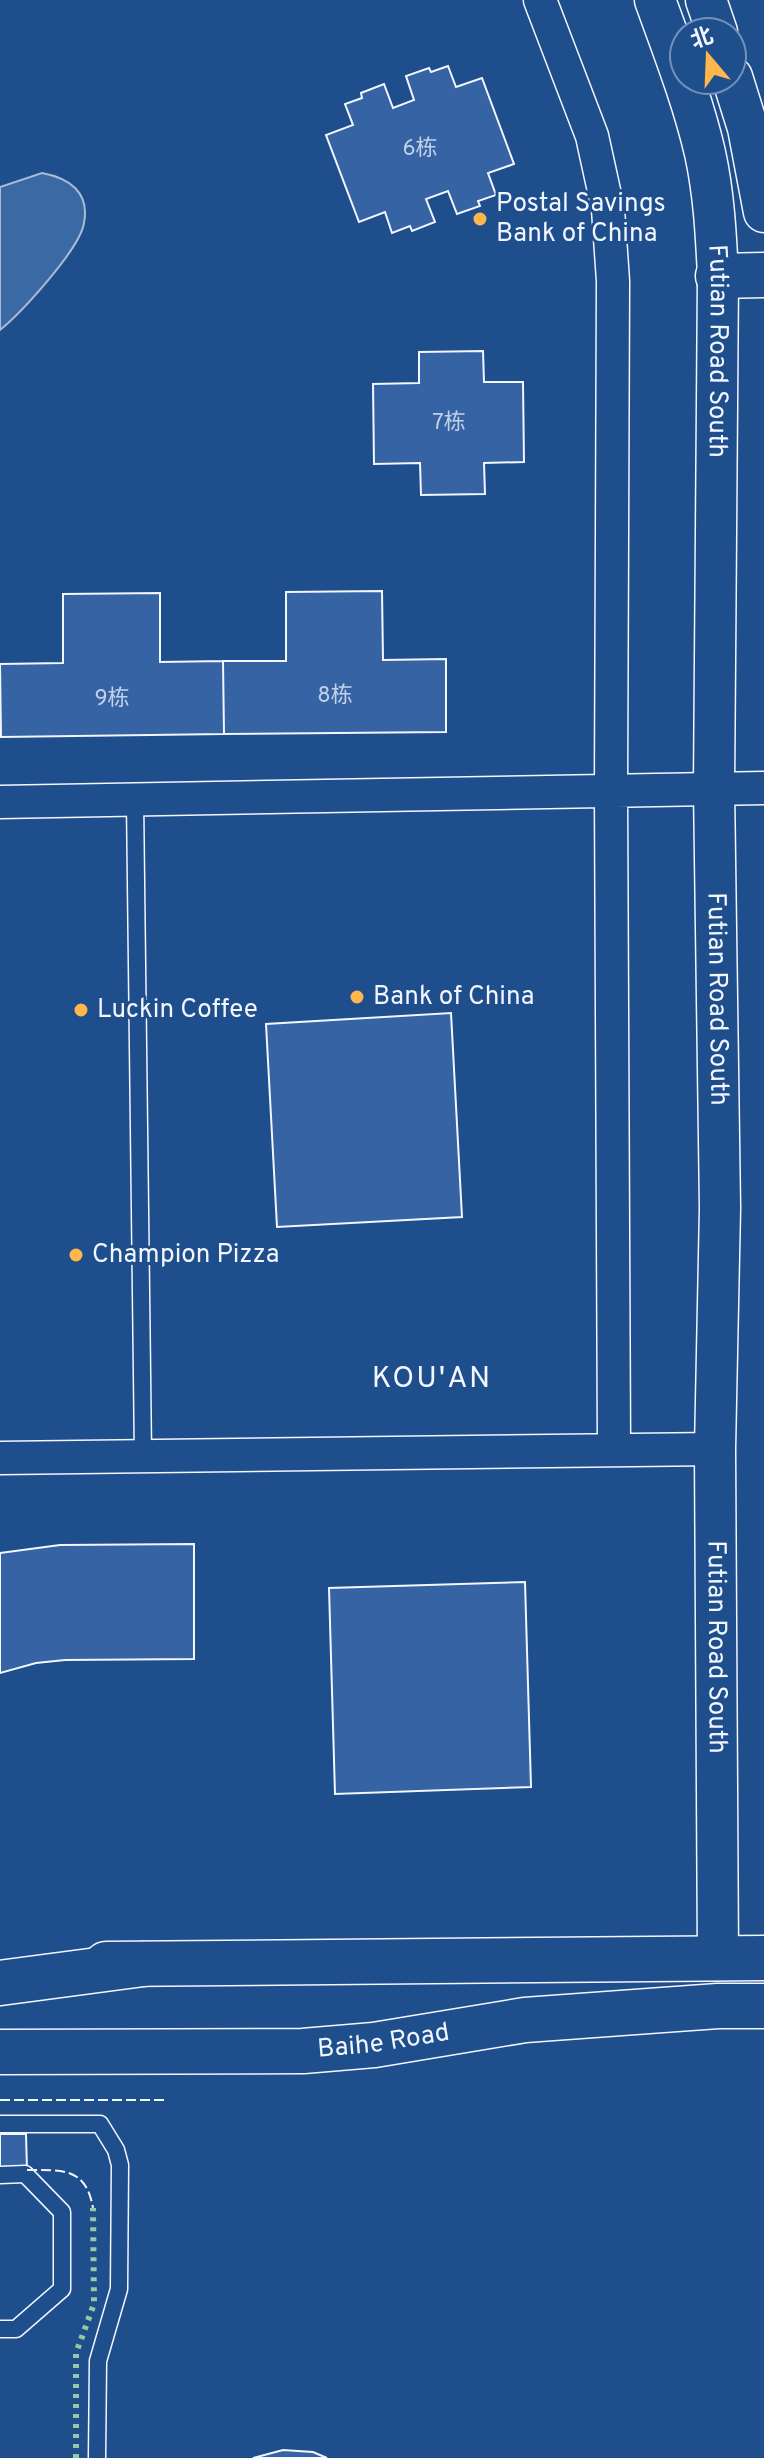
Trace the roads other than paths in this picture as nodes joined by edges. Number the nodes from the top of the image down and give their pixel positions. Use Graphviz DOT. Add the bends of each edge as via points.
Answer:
graph roads {
  1 [pos="540,0"];
  2 [pos="655,0"];
  3 [pos="738,96"];
  4 [pos="764,212"];
  5 [pos="764,275"];
  6 [pos="718,276"];
  7 [pos="714,788"];
  8 [pos="764,788"];
  9 [pos="611,791"];
  10 [pos="135,800"];
  11 [pos="0,802"];
  12 [pos="614,1449"];
  13 [pos="715,1449"];
  14 [pos="143,1456"];
  15 [pos="0,1458"];
  16 [pos="764,1958"];
  17 [pos="718,1960"];
  18 [pos="143,1964"];
  19 [pos="0,1965"];
  20 [pos="0,1983"];
  21 [pos="718,2006"];
  22 [pos="764,2006"];
  23 [pos="0,2052"];
  24 [pos="0,2124"];
  25 [pos="0,2175"];
  26 [pos="0,2329"];
  27 [pos="97,2458"];
  1 -- 9 [label="street" via="592,136 608,209 613,281"];
  2 -- 6 [label="street, Futian Road South" via="706,155"];
  3 -- 4 [label="street"];
  5 -- 6 [label="main road"];
  6 -- 7 [label="street, Futian Road South"];
  7 -- 8 [label="street"];
  7 -- 9 [label="street"];
  7 -- 13 [label="street, Futian Road South" via="720,1208"];
  9 -- 10 [label="street"];
  9 -- 12 [label="street"];
  10 -- 11 [label="street"];
  10 -- 14 [label="lane"];
  12 -- 13 [label="street"];
  12 -- 14 [label="street"];
  13 -- 17 [label="street, Futian Road South"];
  14 -- 15 [label="street"];
  16 -- 17 [label="main road"];
  17 -- 18 [label="main road"];
  17 -- 21 [label="main road, Futian Road South"];
  18 -- 19 [label="main road"];
  18 -- 20 [label="main road"];
  21 -- 22 [label="main road, Baihe Road"];
  21 -- 23 [label="main road, Baihe Road" via="525,2020 303,2051"];
  24 -- 27 [label="lane" via="100,2124 116,2150 119,2289 98,2361"];
  25 -- 26 [label="lane" via="25,2174 62,2212 62,2289 16,2329"];
}
